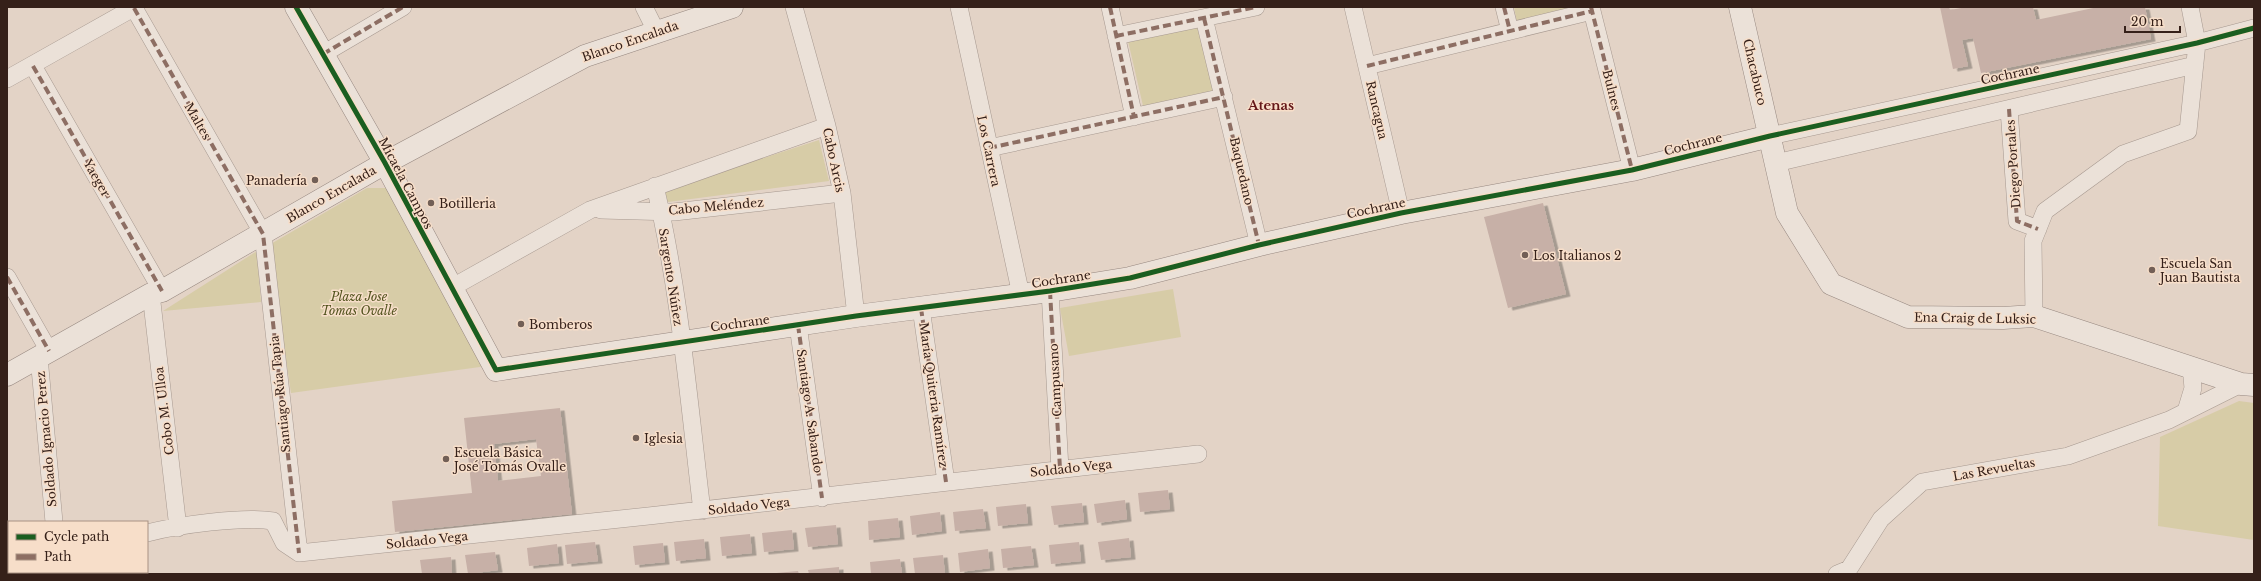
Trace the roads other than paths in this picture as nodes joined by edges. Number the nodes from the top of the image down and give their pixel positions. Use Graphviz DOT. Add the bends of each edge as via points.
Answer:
graph roads {
  1 [pos="134,7"];
  2 [pos="296,7"];
  3 [pos="403,7"];
  4 [pos="644,7"];
  5 [pos="732,7"];
  6 [pos="794,7"];
  7 [pos="959,7"];
  8 [pos="1110,7"];
  9 [pos="1256,7"];
  10 [pos="1353,7"];
  11 [pos="1504,7"];
  12 [pos="1740,7"];
  13 [pos="2190,7"];
  14 [pos="1592,9"];
  15 [pos="1204,18"];
  16 [pos="2254,28"];
  17 [pos="656,31"];
  18 [pos="1510,31"];
  19 [pos="1116,36"];
  20 [pos="2197,43"];
  21 [pos="322,54"];
  22 [pos="2195,65"];
  23 [pos="33,66"];
  24 [pos="1367,66"];
  25 [pos="7,80"];
  26 [pos="1224,97"];
  27 [pos="2009,109"];
  28 [pos="1134,117"];
  29 [pos="827,126"];
  30 [pos="1770,136"];
  31 [pos="989,148"];
  32 [pos="385,163"];
  33 [pos="1776,164"];
  34 [pos="1632,170"];
  35 [pos="655,186"];
  36 [pos="842,193"];
  37 [pos="590,210"];
  38 [pos="661,211"];
  39 [pos="1401,213"];
  40 [pos="2038,228"];
  41 [pos="263,234"];
  42 [pos="1259,245"];
  43 [pos="7,277"];
  44 [pos="451,288"];
  45 [pos="156,292"];
  46 [pos="1050,292"];
  47 [pos="1021,295"];
  48 [pos="921,308"];
  49 [pos="856,316"];
  50 [pos="2034,316"];
  51 [pos="798,325"];
  52 [pos="682,342"];
  53 [pos="44,354"];
  54 [pos="2191,367"];
  55 [pos="496,370"];
  56 [pos="7,375"];
  57 [pos="2247,384"];
  58 [pos="2186,411"];
  59 [pos="1198,454"];
  60 [pos="1060,469"];
  61 [pos="946,482"];
  62 [pos="822,498"];
  63 [pos="702,511"];
  64 [pos="54,521"];
  65 [pos="178,528"];
  66 [pos="148,533"];
  67 [pos="299,554"];
  68 [pos="1837,574"];
  1 -- 23 [label="street"];
  1 -- 41 [label="street, Maltes"];
  2 -- 21 [label="street, Micaela Campos"];
  3 -- 21 [label="street"];
  4 -- 17 [label="street"];
  5 -- 17 [label="street, Blanco Encalada"];
  6 -- 29 [label="street, Cabo Arcis"];
  7 -- 31 [label="street, Los Carrera"];
  8 -- 19 [label="street"];
  9 -- 15 [label="street"];
  10 -- 24 [label="street, Rancagua"];
  11 -- 18 [label="street"];
  12 -- 30 [label="street, Chacabuco"];
  13 -- 20 [label="street"];
  14 -- 18 [label="street, Bulnes"];
  14 -- 34 [label="street, Bulnes"];
  15 -- 19 [label="street"];
  15 -- 26 [label="street, Baquedano"];
  16 -- 20 [label="street, Cochrane"];
  17 -- 32 [label="street, Blanco Encalada" via="585,56"];
  18 -- 24 [label="street, Bulnes"];
  19 -- 28 [label="street"];
  20 -- 22 [label="street"];
  20 -- 30 [label="street, Cochrane"];
  21 -- 32 [label="street, Micaela Campos"];
  22 -- 27 [label="street"];
  22 -- 40 [label="street" via="2188,131 2123,154 2045,211"];
  23 -- 25 [label="street"];
  23 -- 45 [label="street, Yaeger"];
  24 -- 39 [label="street, Rancagua"];
  26 -- 28 [label="street"];
  26 -- 42 [label="street, Baquedano"];
  27 -- 33 [label="street"];
  27 -- 40 [label="street, Diego Portales" via="2017,221"];
  28 -- 31 [label="street"];
  29 -- 35 [label="street"];
  29 -- 36 [label="street, Cabo Arcis"];
  30 -- 33 [label="street, Ena Craig de Luksic"];
  30 -- 34 [label="street, Cochrane"];
  31 -- 47 [label="street, Los Carrera"];
  32 -- 41 [label="street, Blanco Encalada"];
  32 -- 44 [label="street, Micaela Campos"];
  33 -- 50 [label="street, Ena Craig de Luksic" via="1787,213 1831,284 1908,317"];
  34 -- 39 [label="street, Cochrane"];
  35 -- 37 [label="street"];
  35 -- 38 [label="street, Sargento Núñez"];
  36 -- 38 [label="street, Cabo Meléndez"];
  36 -- 49 [label="street, Cabo Arcis"];
  37 -- 38 [label="street, Cabo Meléndez"];
  37 -- 44 [label="street"];
  38 -- 52 [label="street, Sargento Núñez"];
  39 -- 42 [label="street, Cochrane"];
  40 -- 50 [label="street" via="2033,241"];
  41 -- 45 [label="street, Blanco Encalada"];
  41 -- 67 [label="street, Santiago Rúa Tapia"];
  42 -- 46 [label="street, Cochrane" via="1130,278"];
  43 -- 53 [label="street"];
  44 -- 55 [label="street, Micaela Campos"];
  45 -- 53 [label="street, Blanco Encalada"];
  45 -- 65 [label="street, Cobo M. Ulloa"];
  46 -- 47 [label="street, Cochrane"];
  46 -- 60 [label="street, Campusano"];
  47 -- 48 [label="street, Cochrane"];
  48 -- 49 [label="street, Cochrane"];
  48 -- 61 [label="street, María Quiteria Ramírez"];
  49 -- 51 [label="street, Cochrane"];
  50 -- 54 [label="street, Ena Craig de Luksic"];
  51 -- 52 [label="street, Cochrane"];
  51 -- 62 [label="street, Santiago A. Sabando"];
  52 -- 55 [label="street, Cochrane"];
  52 -- 63 [label="street, Sargento Núñez"];
  53 -- 56 [label="street, Blanco Encalada"];
  53 -- 64 [label="street, Soldado Ignacio Perez"];
  54 -- 57 [label="street, Ena Craig de Luksic"];
  54 -- 58 [label="street" via="2193,388"];
  57 -- 58 [label="street, Las Revueltas"];
  58 -- 68 [label="street, Las Revueltas" via="2133,434 2068,456 1922,482 1881,519 1849,569"];
  59 -- 60 [label="street, Soldado Vega"];
  60 -- 61 [label="street, Soldado Vega"];
  61 -- 62 [label="street, Soldado Vega"];
  62 -- 63 [label="street, Soldado Vega"];
  63 -- 67 [label="street, Soldado Vega"];
  65 -- 66 [label="street"];
  65 -- 67 [label="street" via="228,521 273,521 284,543"];
}
